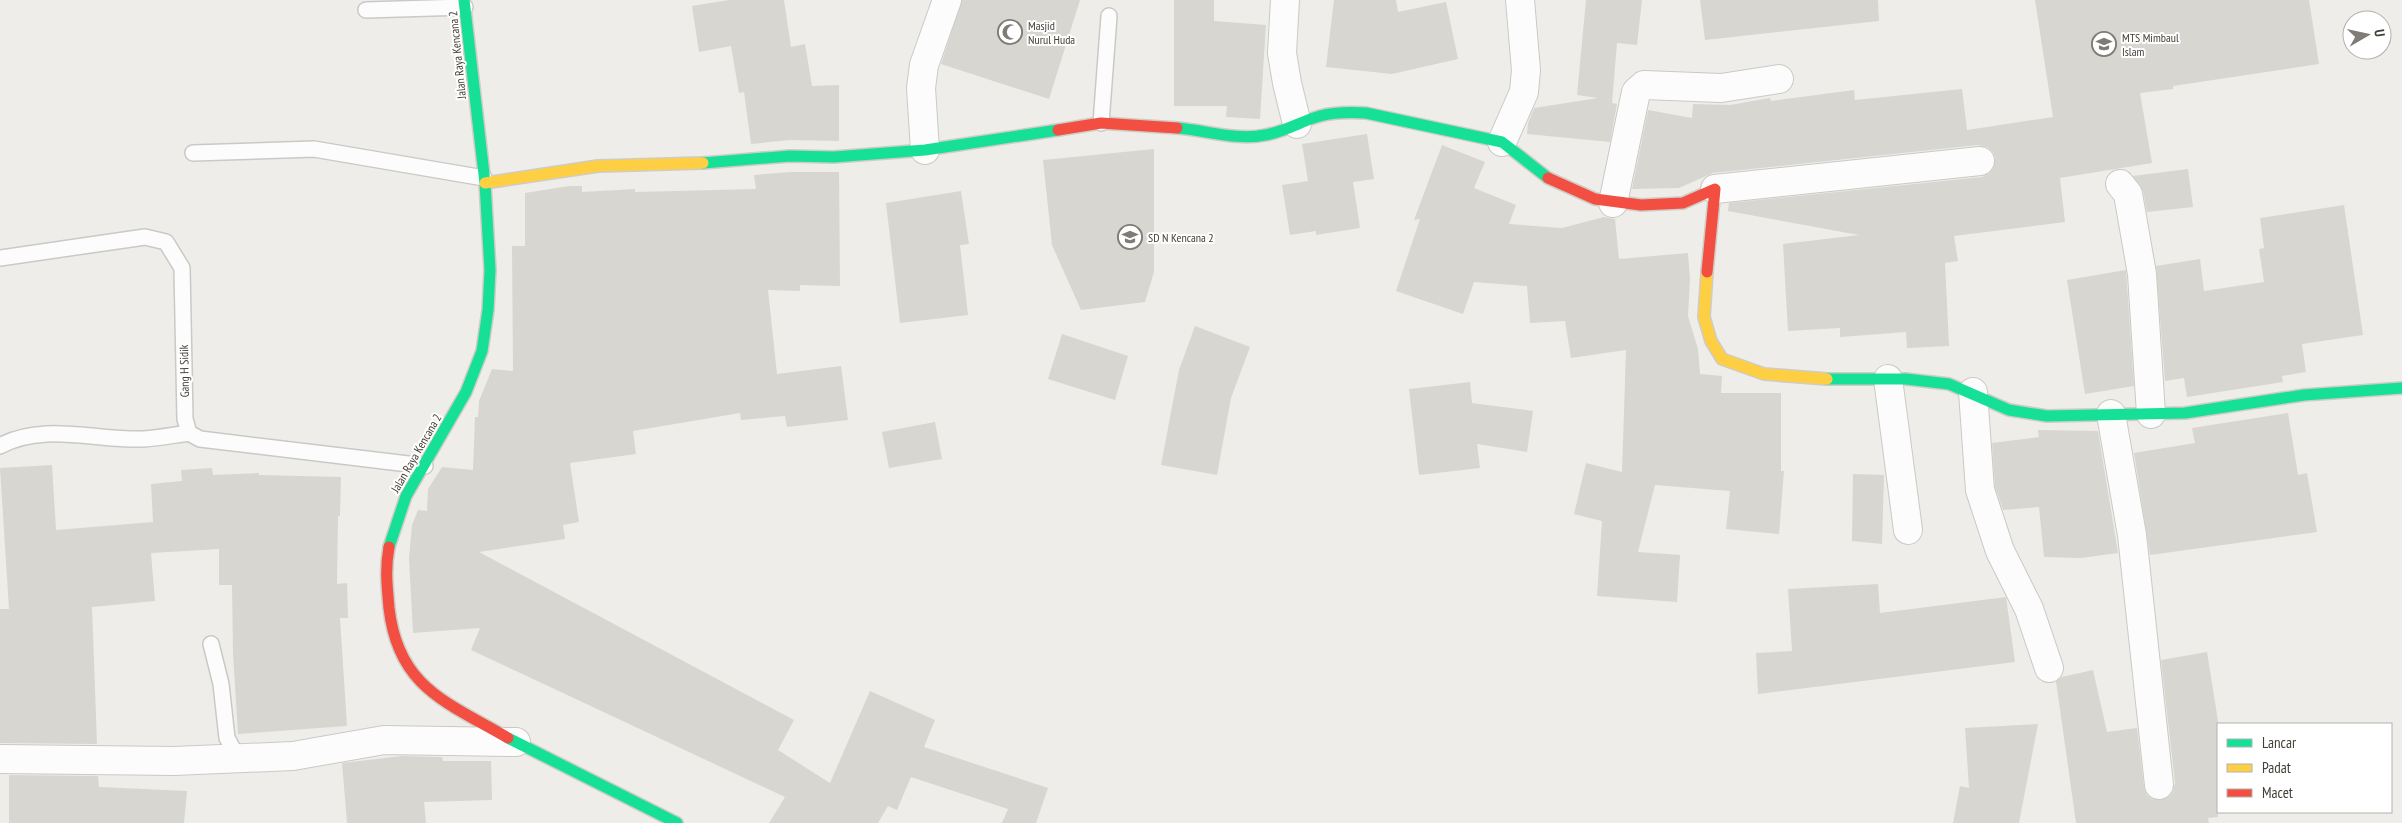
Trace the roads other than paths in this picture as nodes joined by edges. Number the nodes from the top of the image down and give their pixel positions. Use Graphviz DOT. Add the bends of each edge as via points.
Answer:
graph roads {
  1 [pos="947,0"];
  2 [pos="1285,0"];
  3 [pos="1520,0"];
  4 [pos="464,4"];
  5 [pos="366,10"];
  6 [pos="1109,16"];
  7 [pos="1779,79"];
  8 [pos="1101,123"];
  9 [pos="1298,124"];
  10 [pos="1502,142"];
  11 [pos="925,150"];
  12 [pos="193,153"];
  13 [pos="1980,162"];
  14 [pos="485,181"];
  15 [pos="2120,184"];
  16 [pos="1715,189"];
  17 [pos="1613,203"];
  18 [pos="0,258"];
  19 [pos="1888,379"];
  20 [pos="2402,388"];
  21 [pos="1972,392"];
  22 [pos="2111,414"];
  23 [pos="2151,414"];
  24 [pos="190,433"];
  25 [pos="0,446"];
  26 [pos="425,466"];
  27 [pos="1908,530"];
  28 [pos="211,644"];
  29 [pos="2049,668"];
  30 [pos="516,742"];
  31 [pos="238,758"];
  32 [pos="0,759"];
  33 [pos="2159,785"];
  34 [pos="677,823"];
  1 -- 11 [label="street" via="924,65 921,88"];
  2 -- 9 [label="street" via="1282,53 1286,83"];
  3 -- 10 [label="street" via="1526,70 1524,92"];
  4 -- 5 [label="lane"];
  4 -- 14 [label="street, Jalan Raya Kencana 2"];
  6 -- 8 [label="lane"];
  7 -- 17 [label="street" via="1721,88 1644,84 1636,92"];
  8 -- 9 [label="street" via="1238,136 1263,136"];
  8 -- 11 [label="street"];
  9 -- 10 [label="street" via="1343,112 1366,113"];
  10 -- 17 [label="street" via="1550,179 1595,199"];
  11 -- 14 [label="street" via="834,157 790,156 598,166"];
  12 -- 14 [label="lane" via="314,149"];
  13 -- 16 [label="street"];
  14 -- 26 [label="street, Jalan Raya Kencana 2" via="490,270 482,351 466,392"];
  15 -- 23 [label="street" via="2128,194 2142,274"];
  16 -- 17 [label="street" via="1683,203"];
  16 -- 19 [label="street" via="1704,317 1711,341 1722,359 1764,374"];
  18 -- 24 [label="lane, Gang H Sidik" via="145,237 166,242 182,268 185,419"];
  19 -- 21 [label="street" via="1949,384"];
  19 -- 27 [label="street"];
  20 -- 23 [label="street" via="2304,395 2185,413"];
  21 -- 22 [label="street" via="2009,410 2047,416"];
  21 -- 29 [label="street" via="1980,490 2000,551 2029,610"];
  22 -- 23 [label="street"];
  22 -- 33 [label="street" via="2132,535"];
  24 -- 25 [label="lane" via="143,439 50,434 14,438"];
  24 -- 26 [label="lane" via="200,440"];
  26 -- 30 [label="street, Jalan Raya Kencana 2" via="406,496 391,537 385,570 392,634 402,658 418,680 460,712"];
  28 -- 31 [label="lane" via="222,684 228,738"];
  30 -- 31 [label="street" via="384,740 293,756"];
  30 -- 34 [label="street, Jalan Raya Kencana 2"];
  31 -- 32 [label="street" via="174,761"];
}
